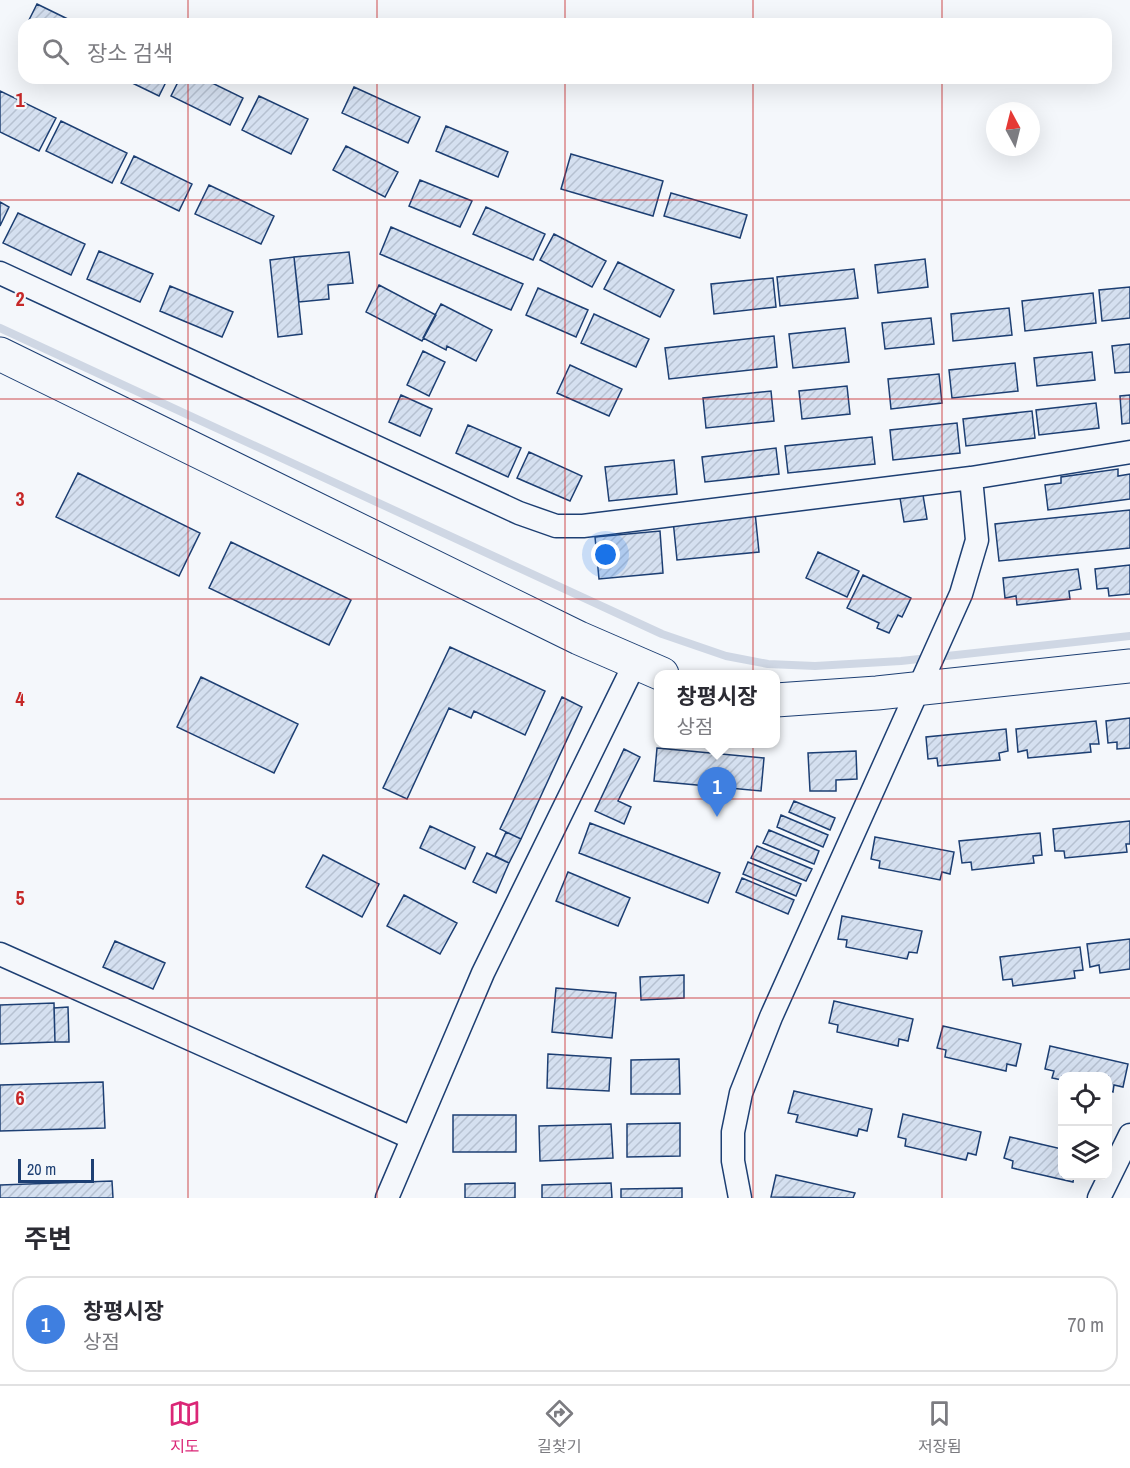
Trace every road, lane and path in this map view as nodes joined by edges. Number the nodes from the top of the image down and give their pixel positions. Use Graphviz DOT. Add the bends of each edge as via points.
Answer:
graph roads {
  1 [pos="0,273"];
  2 [pos="0,354"];
  3 [pos="1130,452"];
  4 [pos="971,478"];
  5 [pos="929,666"];
  6 [pos="1130,666"];
  7 [pos="648,669"];
  8 [pos="780,701"];
  9 [pos="0,954"];
  10 [pos="1130,1135"];
  11 [pos="412,1138"];
  12 [pos="387,1198"];
  13 [pos="740,1198"];
  14 [pos="1099,1198"];
  1 -- 4 [label="street" via="519,513 556,526 595,525"];
  2 -- 7 [label="street"];
  3 -- 4 [label="street"];
  4 -- 5 [label="street" via="977,540 962,594"];
  5 -- 6 [label="street"];
  5 -- 8 [label="street"];
  5 -- 13 [label="street" via="771,1017 741,1093 733,1142"];
  7 -- 11 [label="street" via="483,973"];
  9 -- 11 [label="street"];
  10 -- 14 [label="street"];
  11 -- 12 [label="street"];
}
